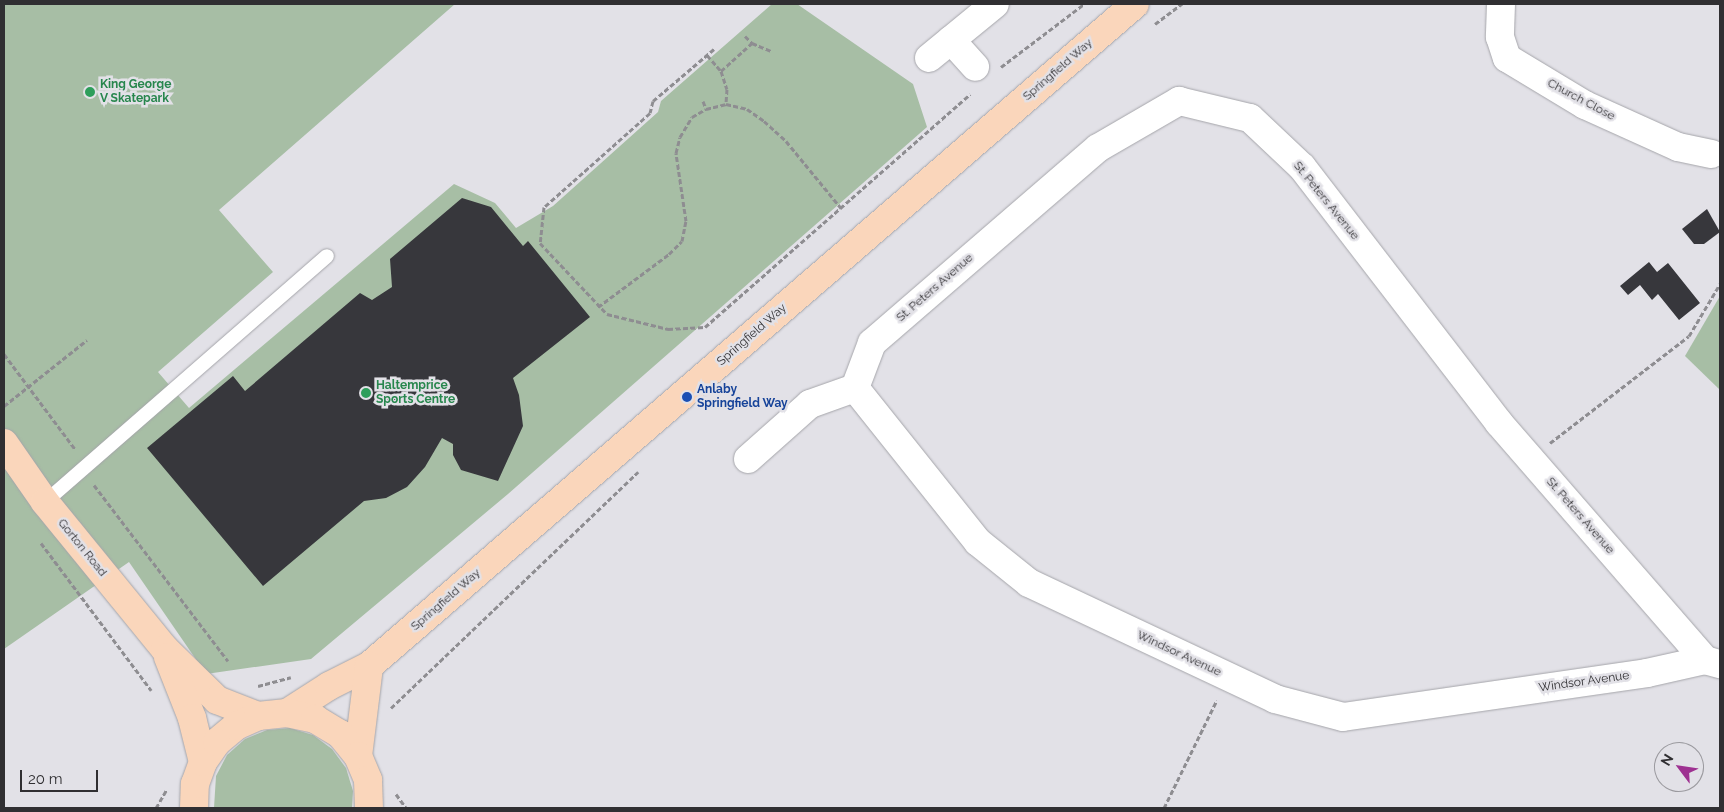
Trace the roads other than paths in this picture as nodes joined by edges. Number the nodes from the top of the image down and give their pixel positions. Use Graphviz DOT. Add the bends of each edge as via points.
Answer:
graph roads {
  1 [pos="995,4"];
  2 [pos="1134,4"];
  3 [pos="1501,4"];
  4 [pos="951,40"];
  5 [pos="929,58"];
  6 [pos="981,76"];
  7 [pos="1717,153"];
  8 [pos="327,256"];
  9 [pos="855,388"];
  10 [pos="4,443"];
  11 [pos="748,459"];
  12 [pos="45,502"];
  13 [pos="165,649"];
  14 [pos="1713,662"];
  15 [pos="369,666"];
  16 [pos="287,713"];
  17 [pos="258,716"];
  18 [pos="358,756"];
  19 [pos="203,762"];
  20 [pos="371,807"];
  21 [pos="194,808"];
  1 -- 4 [label="street"];
  2 -- 15 [label="main road, Springfield Way"];
  3 -- 7 [label="street, Church Close" via="1500,37 1507,58 1584,105 1678,147"];
  4 -- 5 [label="street"];
  4 -- 6 [label="street"];
  8 -- 12 [label="lane"];
  9 -- 11 [label="street" via="810,404"];
  9 -- 14 [label="street, Windsor Avenue" via="978,542 1029,583 1276,699 1343,717"];
  9 -- 14 [label="street, St. Peters Avenue" via="872,343 1098,148 1179,101 1250,118 1302,168 1499,423"];
  10 -- 12 [label="main road, Gorton Road"];
  12 -- 13 [label="main road, Gorton Road"];
  13 -- 17 [label="main road, Gorton Road" via="217,700"];
  13 -- 19 [label="main road, Gorton Road" via="192,718"];
  15 -- 16 [label="main road, Springfield Way" via="329,686"];
  15 -- 18 [label="main road"];
  16 -- 17 [label="main road"];
  16 -- 18 [label="main road" via="323,724 340,734"];
  17 -- 19 [label="main road" via="236,726 217,742"];
  18 -- 20 [label="main road" via="368,780"];
  19 -- 21 [label="main road" via="195,784"];
}
